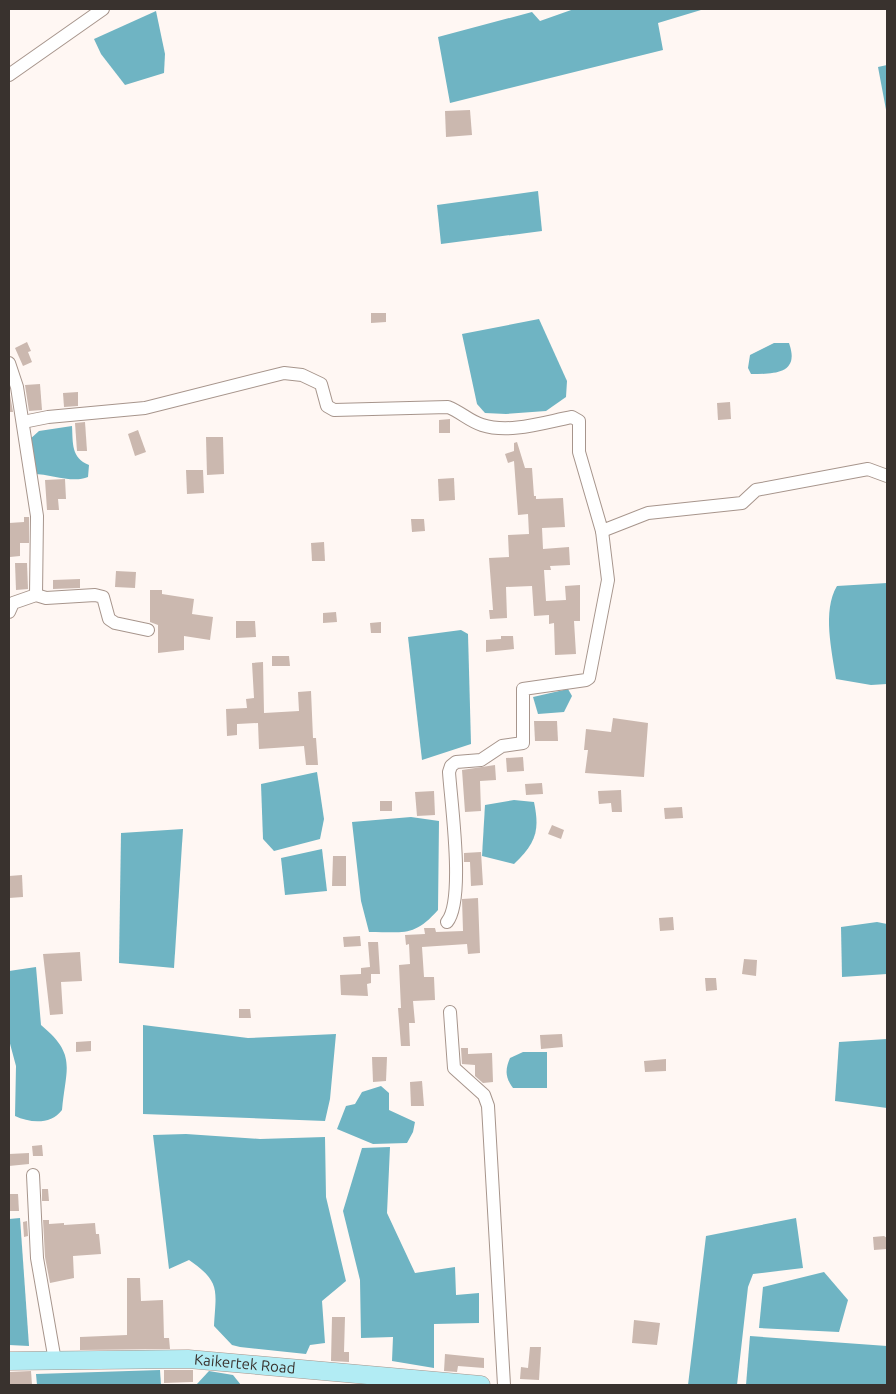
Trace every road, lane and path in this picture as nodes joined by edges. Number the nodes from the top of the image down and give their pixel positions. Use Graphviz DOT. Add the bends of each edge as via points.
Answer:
graph roads {
  1 [pos="103,9"];
  2 [pos="9,75"];
  3 [pos="9,363"];
  4 [pos="23,422"];
  5 [pos="887,476"];
  6 [pos="602,531"];
  7 [pos="36,595"];
  8 [pos="9,612"];
  9 [pos="148,630"];
  10 [pos="447,922"];
  11 [pos="450,1012"];
  12 [pos="33,1175"];
  13 [pos="9,1361"];
  14 [pos="55,1361"];
  15 [pos="355,1380"];
  16 [pos="481,1385"];
  17 [pos="504,1385"];
  1 -- 2 [label="street"];
  3 -- 4 [label="street"];
  4 -- 6 [label="street" via="144,408 284,373 321,384 327,406 334,410 448,407 486,426 514,428 572,417 580,421 579,452"];
  4 -- 7 [label="street" via="37,516"];
  5 -- 6 [label="street" via="868,469 766,488 756,490 742,503 648,513"];
  6 -- 10 [label="street" via="608,580 589,678 523,689 523,744 502,746 481,760 456,762 451,766 457,885 454,909"];
  7 -- 8 [label="street" via="13,603"];
  7 -- 9 [label="street" via="46,598 95,594 103,597 109,619"];
  11 -- 17 [label="street" via="454,1068 484,1095 488,1106"];
  12 -- 14 [label="street" via="37,1258"];
  13 -- 14 [label="main road, Kaikertek Road"];
  14 -- 15 [label="main road, Kaikertek Road" via="188,1359"];
  15 -- 16 [label="main road, Kaikertek Road"];
}
